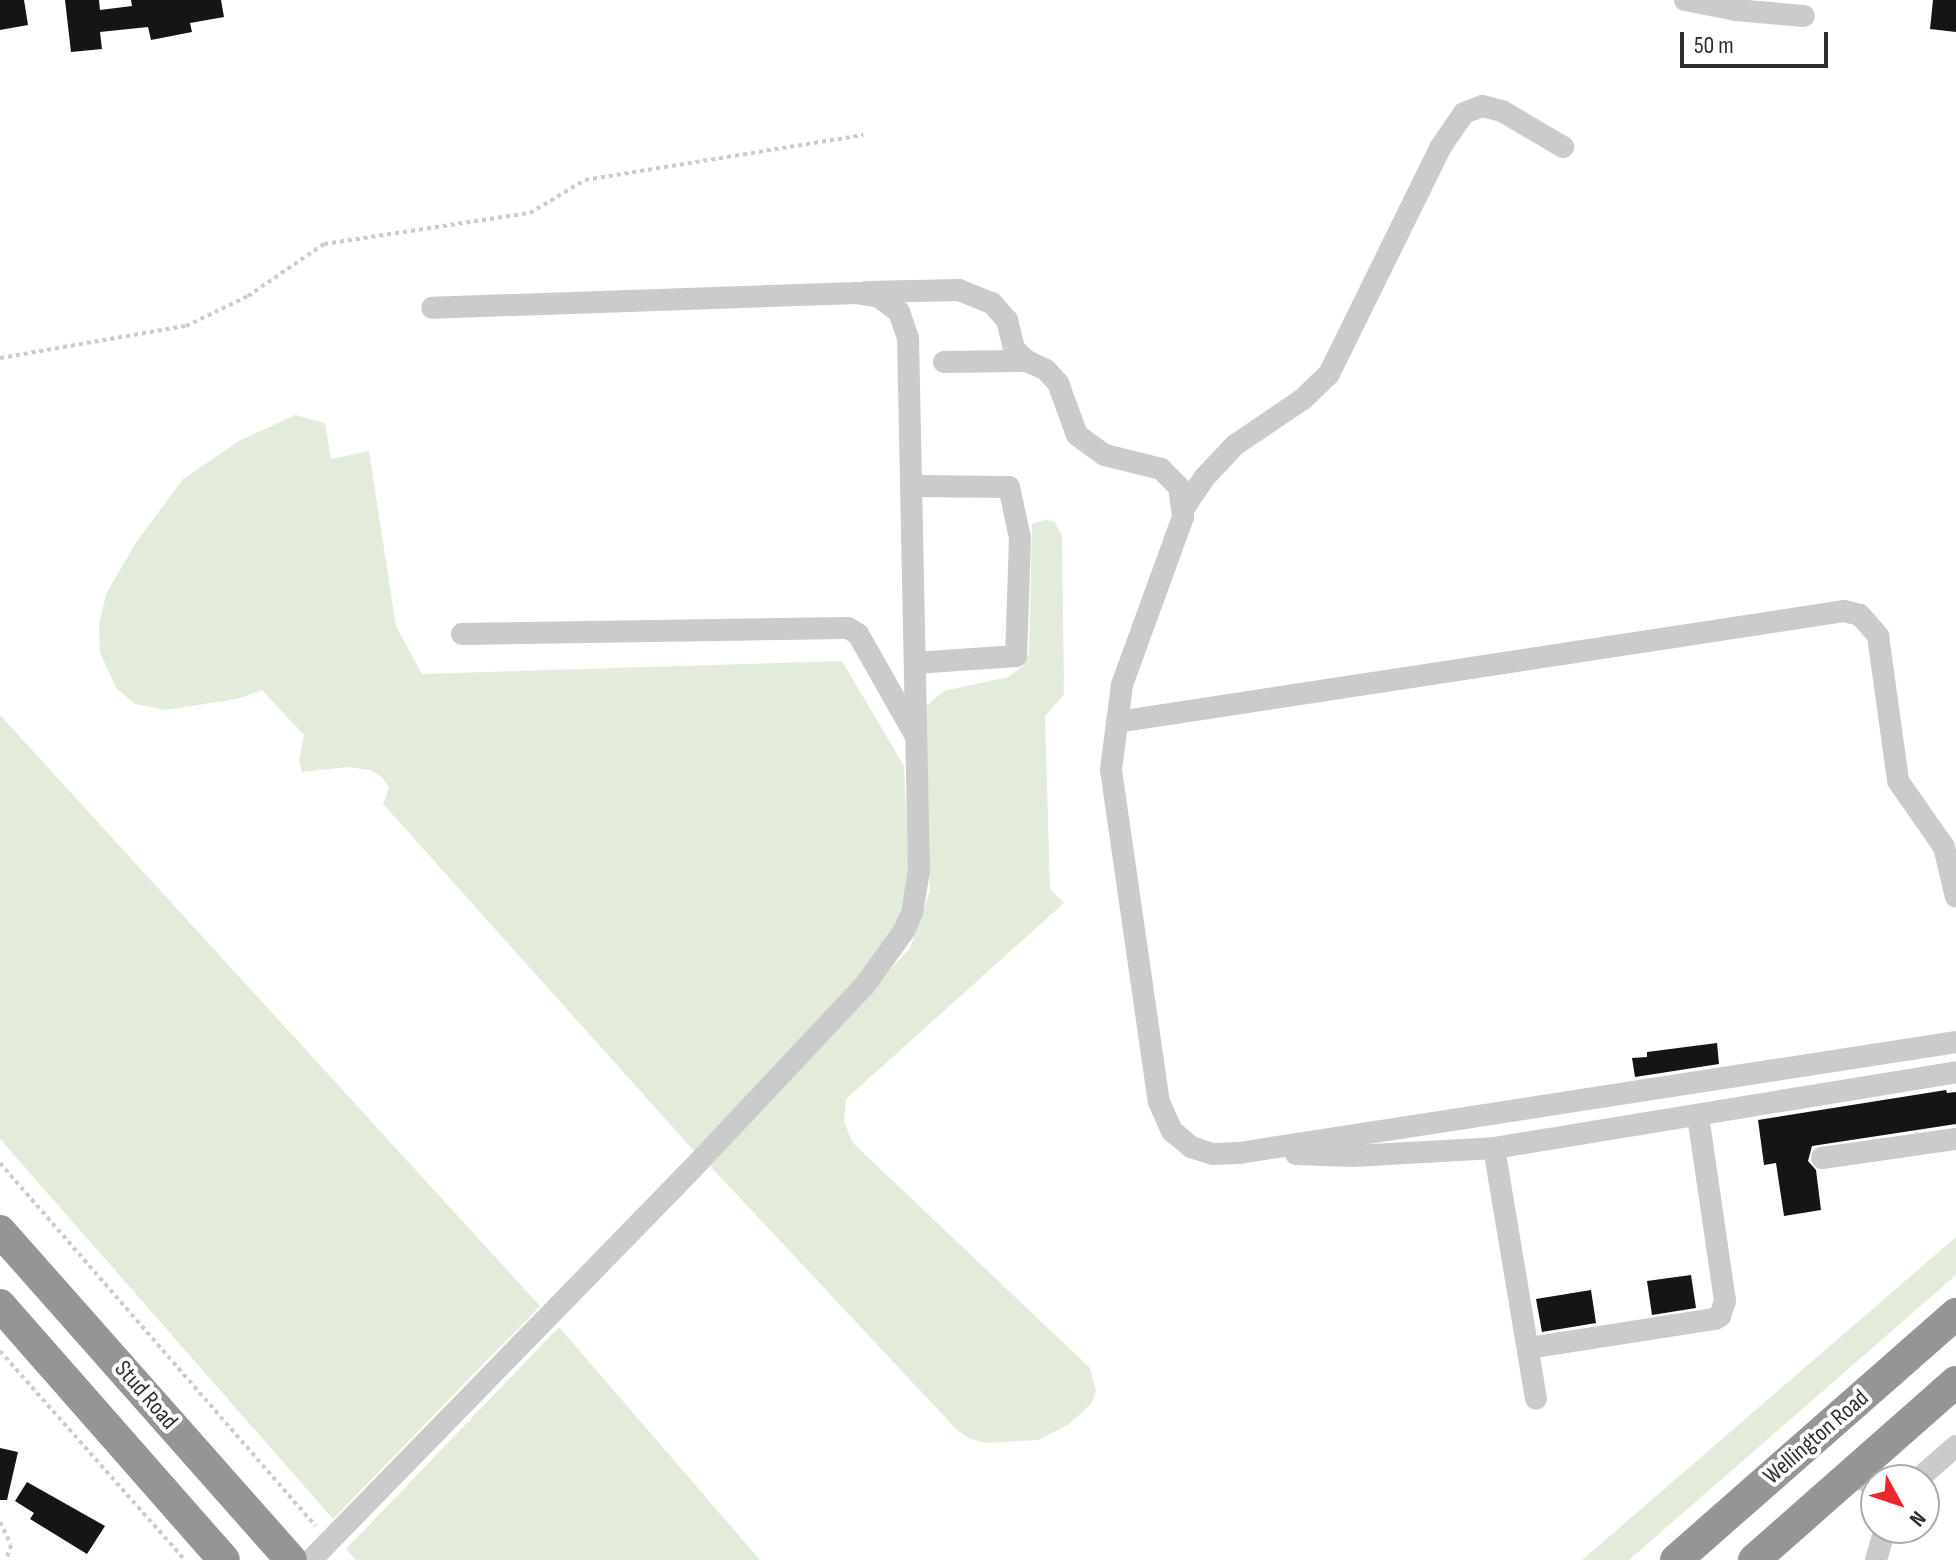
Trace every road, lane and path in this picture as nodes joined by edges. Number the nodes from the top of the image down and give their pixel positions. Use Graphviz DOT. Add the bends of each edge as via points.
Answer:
graph roads {
  1 [pos="1685,0"];
  2 [pos="1804,16"];
  3 [pos="863,135"];
  4 [pos="1563,147"];
  5 [pos="857,293"];
  6 [pos="432,308"];
  7 [pos="0,358"];
  8 [pos="1027,361"];
  9 [pos="944,362"];
  10 [pos="911,486"];
  11 [pos="1184,508"];
  12 [pos="462,634"];
  13 [pos="915,663"];
  14 [pos="1117,722"];
  15 [pos="915,734"];
  16 [pos="1956,897"];
  17 [pos="1956,1042"];
  18 [pos="1956,1072"];
  19 [pos="1698,1116"];
  20 [pos="1956,1139"];
  21 [pos="1494,1148"];
  22 [pos="1257,1150"];
  23 [pos="1822,1158"];
  24 [pos="0,1163"];
  25 [pos="0,1231"];
  26 [pos="0,1305"];
  27 [pos="1956,1314"];
  28 [pos="1529,1348"];
  29 [pos="0,1351"];
  30 [pos="1956,1382"];
  31 [pos="1536,1399"];
  32 [pos="1956,1446"];
  33 [pos="1877,1464"];
  34 [pos="1935,1464"];
  35 [pos="1860,1481"];
  36 [pos="0,1522"];
  37 [pos="329,1543"];
  38 [pos="6,1560"];
  39 [pos="185,1560"];
  40 [pos="224,1560"];
  41 [pos="291,1560"];
  42 [pos="311,1560"];
  43 [pos="1676,1560"];
  44 [pos="1754,1560"];
  1 -- 2 [label="lane"];
  3 -- 7 [label="path" via="585,180 530,213 324,244 248,296 186,326"];
  4 -- 11 [label="lane" via="1502,111 1482,106 1464,113 1440,148 1329,374 1303,399 1235,445"];
  5 -- 6 [label="lane"];
  5 -- 8 [label="lane" via="970,292 999,311 1012,331 1014,349"];
  5 -- 10 [label="lane" via="879,297 906,323"];
  8 -- 9 [label="lane"];
  8 -- 11 [label="lane" via="1058,383 1077,435 1105,455 1167,473 1179,487"];
  10 -- 13 [label="lane"];
  10 -- 13 [label="lane" via="1009,487 1020,538 1016,656"];
  11 -- 14 [label="lane" via="1122,685"];
  12 -- 15 [label="lane" via="848,628 858,634"];
  13 -- 15 [label="lane"];
  14 -- 16 [label="lane" via="1844,611 1860,615 1878,636 1898,781 1944,847"];
  14 -- 22 [label="lane" via="1111,770 1162,1112 1172,1131 1201,1152"];
  15 -- 37 [label="lane" via="917,891 904,931 881,967"];
  17 -- 22 [label="lane"];
  18 -- 19 [label="lane"];
  19 -- 21 [label="lane"];
  19 -- 28 [label="lane" via="1725,1301 1720,1316"];
  20 -- 23 [label="lane"];
  21 -- 22 [label="lane" via="1353,1156"];
  21 -- 28 [label="lane"];
  24 -- 37 [label="path"];
  25 -- 41 [label="highway, Stud Road"];
  26 -- 40 [label="highway, Stud Road"];
  27 -- 43 [label="highway, Wellington Road"];
  28 -- 31 [label="lane"];
  29 -- 39 [label="path"];
  30 -- 33 [label="highway, Wellington Road"];
  32 -- 34 [label="lane"];
  35 -- 44 [label="highway, Wellington Road"];
  36 -- 38 [label="path" via="11,1545"];
  37 -- 42 [label="lane"];
}
